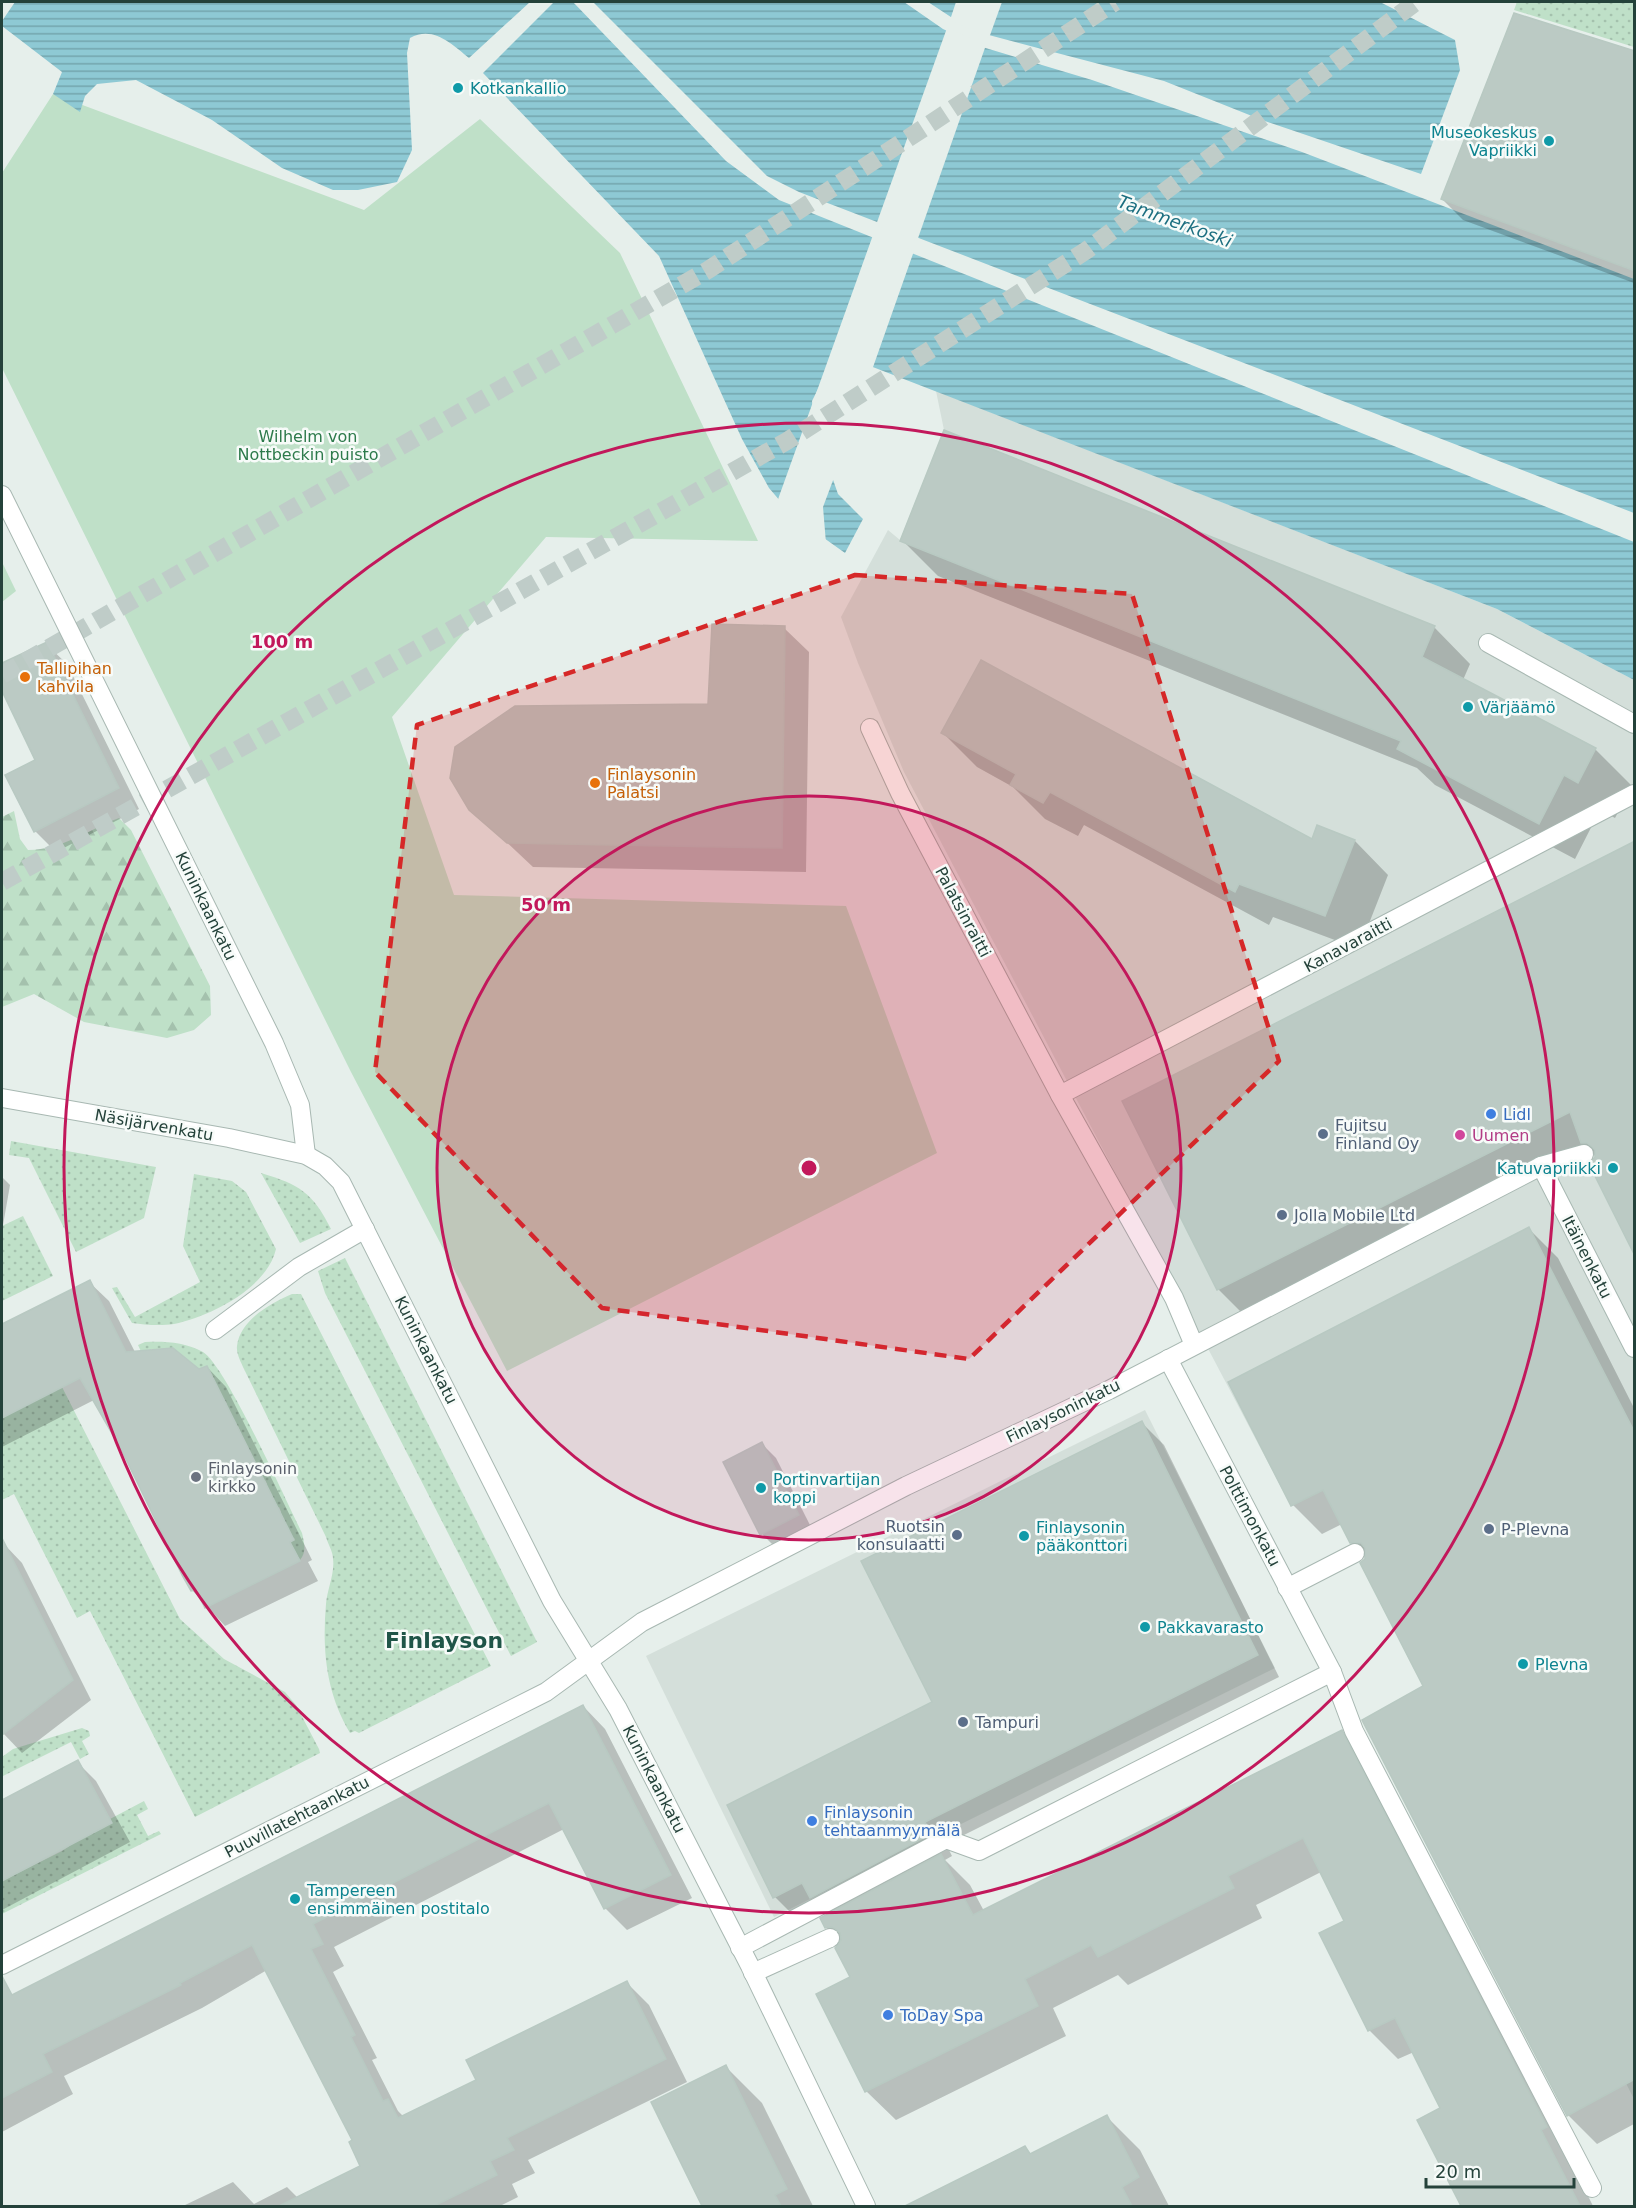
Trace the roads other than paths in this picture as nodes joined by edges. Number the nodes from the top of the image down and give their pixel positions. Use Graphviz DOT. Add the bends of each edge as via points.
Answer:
graph roads {
  1 [pos="2,495"];
  2 [pos="1488,643"];
  3 [pos="1635,724"];
  4 [pos="870,728"];
  5 [pos="1635,794"];
  6 [pos="1060,1095"];
  7 [pos="2,1098"];
  8 [pos="1584,1154"];
  9 [pos="306,1155"];
  10 [pos="1541,1166"];
  11 [pos="365,1229"];
  12 [pos="215,1330"];
  13 [pos="1194,1345"];
  14 [pos="1635,1348"];
  15 [pos="1168,1359"];
  16 [pos="1354,1553"];
  17 [pos="1287,1587"];
  18 [pos="588,1661"];
  19 [pos="1332,1672"];
  20 [pos="830,1938"];
  21 [pos="740,1948"];
  22 [pos="2,1965"];
  23 [pos="753,1973"];
  24 [pos="1592,2188"];
  25 [pos="866,2206"];
  1 -- 9 [label="street, Kuninkaankatu" via="274,1042 300,1105"];
  2 -- 3 [label="street"];
  4 -- 6 [label="street, Palatsinraitti" via="900,793"];
  5 -- 6 [label="street, Kanavaraitti"];
  6 -- 13 [label="street" via="1174,1298"];
  7 -- 9 [label="street, Näsijärvenkatu"];
  8 -- 10 [label="street, Finlaysoninkatu"];
  9 -- 11 [label="street, Kuninkaankatu" via="341,1182"];
  10 -- 13 [label="street, Finlaysoninkatu"];
  10 -- 14 [label="street, Itäinenkatu"];
  11 -- 12 [label="street" via="299,1267"];
  11 -- 18 [label="street, Kuninkaankatu" via="552,1601"];
  13 -- 15 [label="street, Finlaysoninkatu"];
  15 -- 17 [label="street, Polttimonkatu"];
  15 -- 18 [label="street, Finlaysoninkatu" via="906,1486 642,1622"];
  16 -- 17 [label="street"];
  17 -- 19 [label="street, Polttimonkatu"];
  18 -- 21 [label="street, Kuninkaankatu" via="618,1709"];
  18 -- 22 [label="street, Puuvillatehtaankatu" via="546,1692"];
  19 -- 21 [label="street" via="979,1851 946,1839"];
  19 -- 24 [label="street, Polttimonkatu" via="1354,1731"];
  20 -- 23 [label="street"];
  21 -- 23 [label="street, Kuninkaankatu"];
  23 -- 25 [label="street, Kuninkaankatu"];
}
